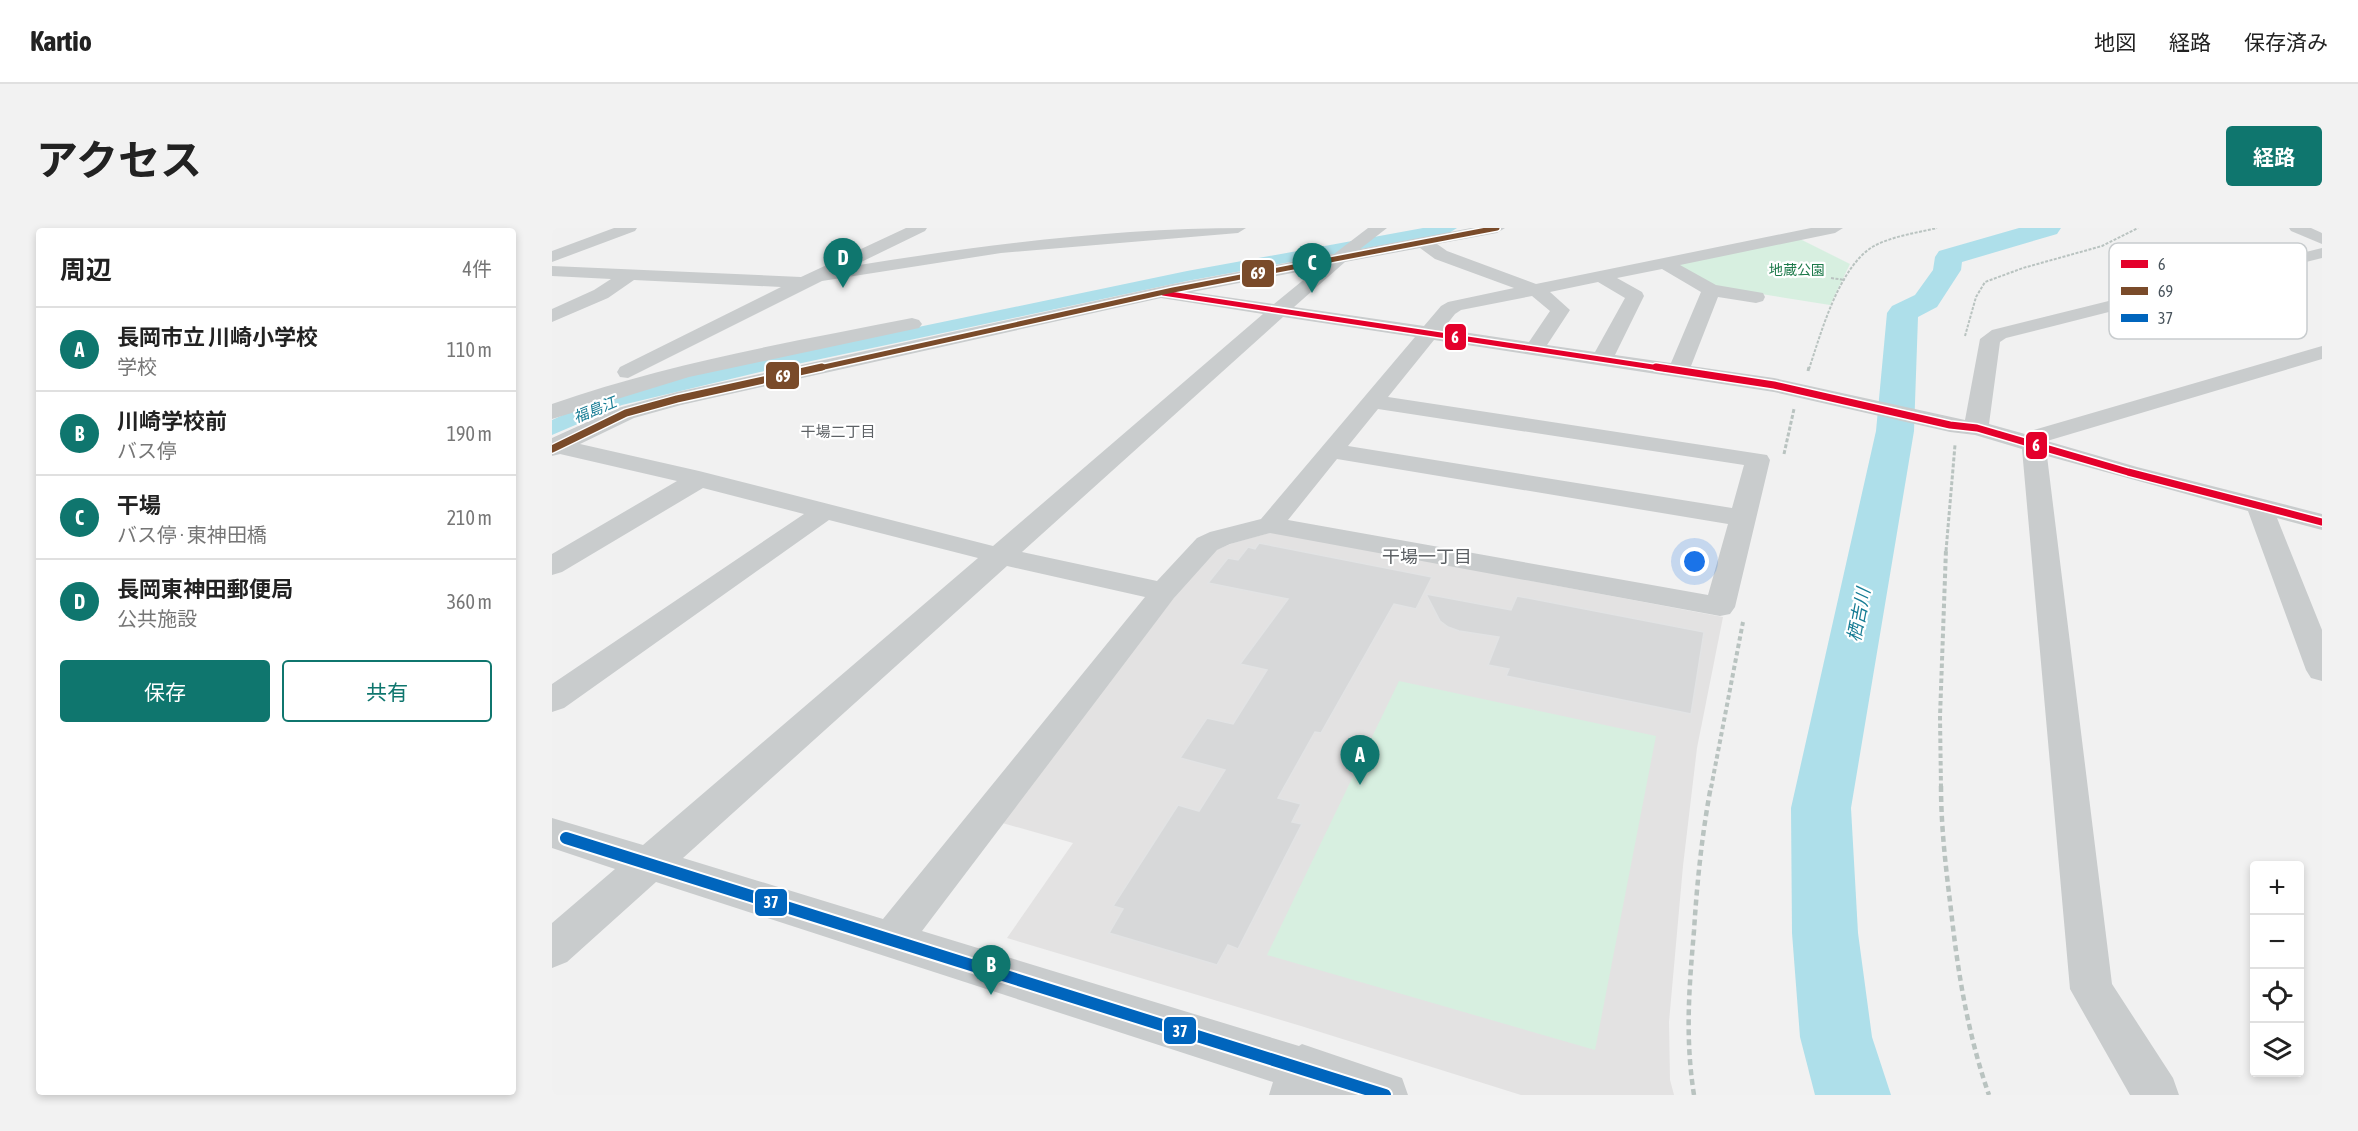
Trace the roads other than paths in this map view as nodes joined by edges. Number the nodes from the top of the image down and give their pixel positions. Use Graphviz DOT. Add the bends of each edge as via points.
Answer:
graph roads {
  1 [pos="596,228"];
  2 [pos="920,228"];
  3 [pos="1238,228"];
  4 [pos="1497,228"];
  5 [pos="1835,228"];
  6 [pos="2297,228"];
  7 [pos="1213,229"];
  8 [pos="625,230"];
  9 [pos="2322,239"];
  10 [pos="1423,242"];
  11 [pos="1356,245"];
  12 [pos="2322,253"];
  13 [pos="552,257"];
  14 [pos="2307,257"];
  15 [pos="1666,264"];
  16 [pos="552,270"];
  17 [pos="1172,271"];
  18 [pos="630,275"];
  19 [pos="1602,277"];
  20 [pos="814,279"];
  21 [pos="1536,290"];
  22 [pos="1711,290"];
  23 [pos="1163,292"];
  24 [pos="1756,297"];
  25 [pos="2109,306"];
  26 [pos="1279,310"];
  27 [pos="552,316"];
  28 [pos="926,321"];
  29 [pos="1429,332"];
  30 [pos="1535,348"];
  31 [pos="2322,352"];
  32 [pos="1602,358"];
  33 [pos="1679,370"];
  34 [pos="1372,401"];
  35 [pos="552,411"];
  36 [pos="1961,430"];
  37 [pos="2035,446"];
  38 [pos="554,447"];
  39 [pos="1331,451"];
  40 [pos="699,479"];
  41 [pos="2259,505"];
  42 [pos="824,512"];
  43 [pos="1743,518"];
  44 [pos="2322,522"];
  45 [pos="1270,525"];
  46 [pos="1001,556"];
  47 [pos="552,566"];
  48 [pos="1164,592"];
  49 [pos="2322,670"];
  50 [pos="552,700"];
  51 [pos="552,833"];
  52 [pos="648,864"];
  53 [pos="891,939"];
  54 [pos="552,949"];
  55 [pos="1297,1081"];
  56 [pos="1385,1095"];
  57 [pos="2156,1095"];
  1 -- 8 [label="street"];
  2 -- 20 [label="street"];
  3 -- 7 [label="street"];
  4 -- 10 [label="street"];
  5 -- 15 [label="street"];
  6 -- 9 [label="street"];
  7 -- 20 [label="street" via="1011,247"];
  8 -- 13 [label="street"];
  10 -- 11 [label="street"];
  10 -- 21 [label="street" via="1441,255"];
  11 -- 17 [label="street" via="1343,240"];
  11 -- 23 [label="street"];
  11 -- 26 [label="street"];
  12 -- 14 [label="street"];
  15 -- 19 [label="street"];
  15 -- 22 [label="street"];
  16 -- 18 [label="street"];
  18 -- 20 [label="street"];
  18 -- 27 [label="street" via="601,294"];
  19 -- 21 [label="street"];
  19 -- 32 [label="street" via="1635,296"];
  20 -- 35 [label="street"];
  21 -- 29 [label="street" via="1455,306"];
  21 -- 30 [label="street" via="1560,310"];
  22 -- 24 [label="street"];
  22 -- 33 [label="street"];
  23 -- 26 [label="street"];
  23 -- 38 [label="street" via="650,405"];
  25 -- 36 [label="street" via="1990,339 1977,413"];
  26 -- 29 [label="street"];
  26 -- 46 [label="street"];
  28 -- 35 [label="street" via="657,378"];
  29 -- 30 [label="street"];
  29 -- 34 [label="street"];
  30 -- 32 [label="street"];
  31 -- 37 [label="street" via="2035,437"];
  32 -- 33 [label="street"];
  33 -- 36 [label="street" via="1802,390"];
  34 -- 39 [label="street"];
  34 -- 43 [label="street" via="1758,460"];
  36 -- 37 [label="street"];
  37 -- 41 [label="street"];
  37 -- 57 [label="street" via="2091,989"];
  38 -- 40 [label="street"];
  39 -- 43 [label="street"];
  39 -- 45 [label="street"];
  40 -- 42 [label="street"];
  40 -- 47 [label="street"];
  41 -- 44 [label="street"];
  41 -- 49 [label="street"];
  42 -- 46 [label="street"];
  42 -- 50 [label="street"];
  43 -- 45 [label="street" via="1720,607"];
  45 -- 48 [label="street" via="1207,544"];
  46 -- 48 [label="street"];
  46 -- 52 [label="street"];
  48 -- 53 [label="street"];
  51 -- 52 [label="street"];
  52 -- 53 [label="street"];
  52 -- 54 [label="street"];
  53 -- 55 [label="street"];
  55 -- 56 [label="street"];
}
